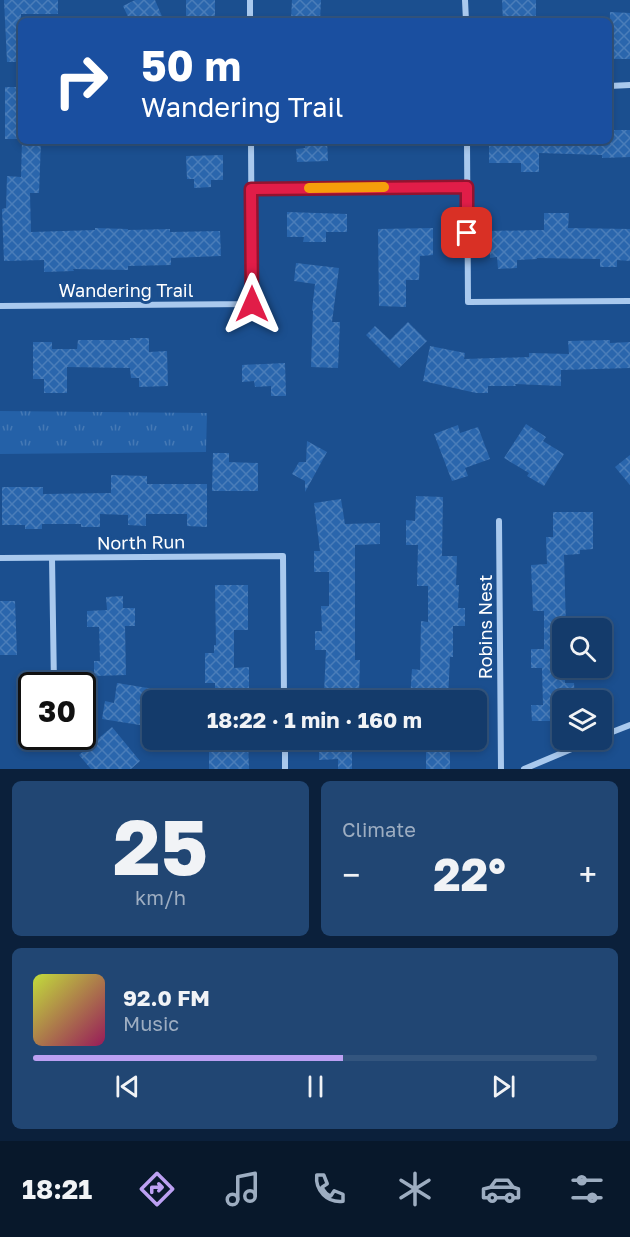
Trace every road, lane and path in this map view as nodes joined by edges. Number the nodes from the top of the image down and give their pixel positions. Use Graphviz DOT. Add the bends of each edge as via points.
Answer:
graph roads {
  1 [pos="250,0"];
  2 [pos="465,0"];
  3 [pos="250,18"];
  4 [pos="466,18"];
  5 [pos="630,85"];
  6 [pos="612,86"];
  7 [pos="251,144"];
  8 [pos="467,144"];
  9 [pos="467,187"];
  10 [pos="251,189"];
  11 [pos="630,301"];
  12 [pos="0,306"];
  13 [pos="499,521"];
  14 [pos="0,558"];
  15 [pos="52,558"];
  16 [pos="54,672"];
  17 [pos="285,690"];
  18 [pos="630,725"];
  19 [pos="612,732"];
  20 [pos="285,750"];
  21 [pos="569,750"];
  22 [pos="285,769"];
  23 [pos="501,769"];
  24 [pos="524,769"];
  1 -- 3 [label="street"];
  2 -- 4 [label="street"];
  5 -- 6 [label="street"];
  7 -- 10 [label="street"];
  8 -- 9 [label="street"];
  9 -- 10 [label="street"];
  9 -- 11 [label="street" via="468,302"];
  10 -- 12 [label="street, Wandering Trail" via="252,304"];
  13 -- 23 [label="street, Robins Nest"];
  14 -- 15 [label="street, North Run"];
  15 -- 16 [label="street"];
  15 -- 17 [label="street, North Run" via="283,556"];
  18 -- 19 [label="street"];
  20 -- 22 [label="street"];
  21 -- 24 [label="street"];
}
